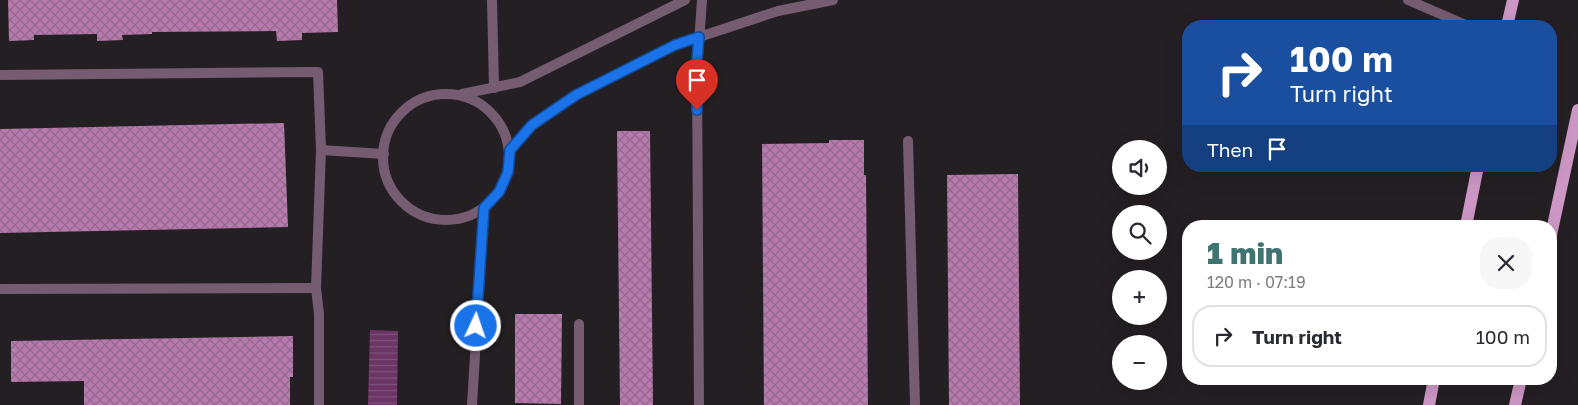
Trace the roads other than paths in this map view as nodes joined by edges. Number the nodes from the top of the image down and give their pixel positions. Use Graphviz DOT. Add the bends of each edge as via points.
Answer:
graph roads {
  1 [pos="492,0"];
  2 [pos="685,0"];
  3 [pos="702,0"];
  4 [pos="832,0"];
  5 [pos="1408,0"];
  6 [pos="1513,0"];
  7 [pos="1454,20"];
  8 [pos="1508,20"];
  9 [pos="699,37"];
  10 [pos="0,75"];
  11 [pos="494,88"];
  12 [pos="461,94"];
  13 [pos="1578,110"];
  14 [pos="908,141"];
  15 [pos="320,150"];
  16 [pos="510,150"];
  17 [pos="384,154"];
  18 [pos="1477,172"];
  19 [pos="484,208"];
  20 [pos="1467,220"];
  21 [pos="1554,220"];
  22 [pos="316,288"];
  23 [pos="0,289"];
  24 [pos="578,324"];
  25 [pos="1433,385"];
  26 [pos="1520,385"];
  27 [pos="319,405"];
  28 [pos="472,405"];
  29 [pos="579,405"];
  30 [pos="699,405"];
  31 [pos="915,405"];
  32 [pos="1429,405"];
  33 [pos="1515,405"];
  1 -- 11 [label="street"];
  2 -- 11 [label="street" via="520,82"];
  3 -- 9 [label="street"];
  4 -- 9 [label="street" via="778,11"];
  5 -- 7 [label="street"];
  6 -- 8 [label="main road"];
  9 -- 16 [label="street" via="675,45 576,95 532,125"];
  9 -- 30 [label="street" via="696,71"];
  10 -- 15 [label="street" via="318,72"];
  11 -- 12 [label="street"];
  12 -- 16 [label="street" via="494,114"];
  12 -- 17 [label="street" via="441,93 422,98 405,108 392,124 384,142"];
  13 -- 21 [label="main road"];
  14 -- 31 [label="street"];
  15 -- 17 [label="street"];
  15 -- 22 [label="street"];
  16 -- 19 [label="street" via="508,172 499,192"];
  17 -- 19 [label="street" via="383,164 389,185 402,203 421,215 442,220 464,218"];
  18 -- 20 [label="main road"];
  19 -- 28 [label="street"];
  22 -- 23 [label="street"];
  22 -- 27 [label="street"];
  24 -- 29 [label="street"];
  25 -- 32 [label="main road"];
  26 -- 33 [label="main road"];
}
